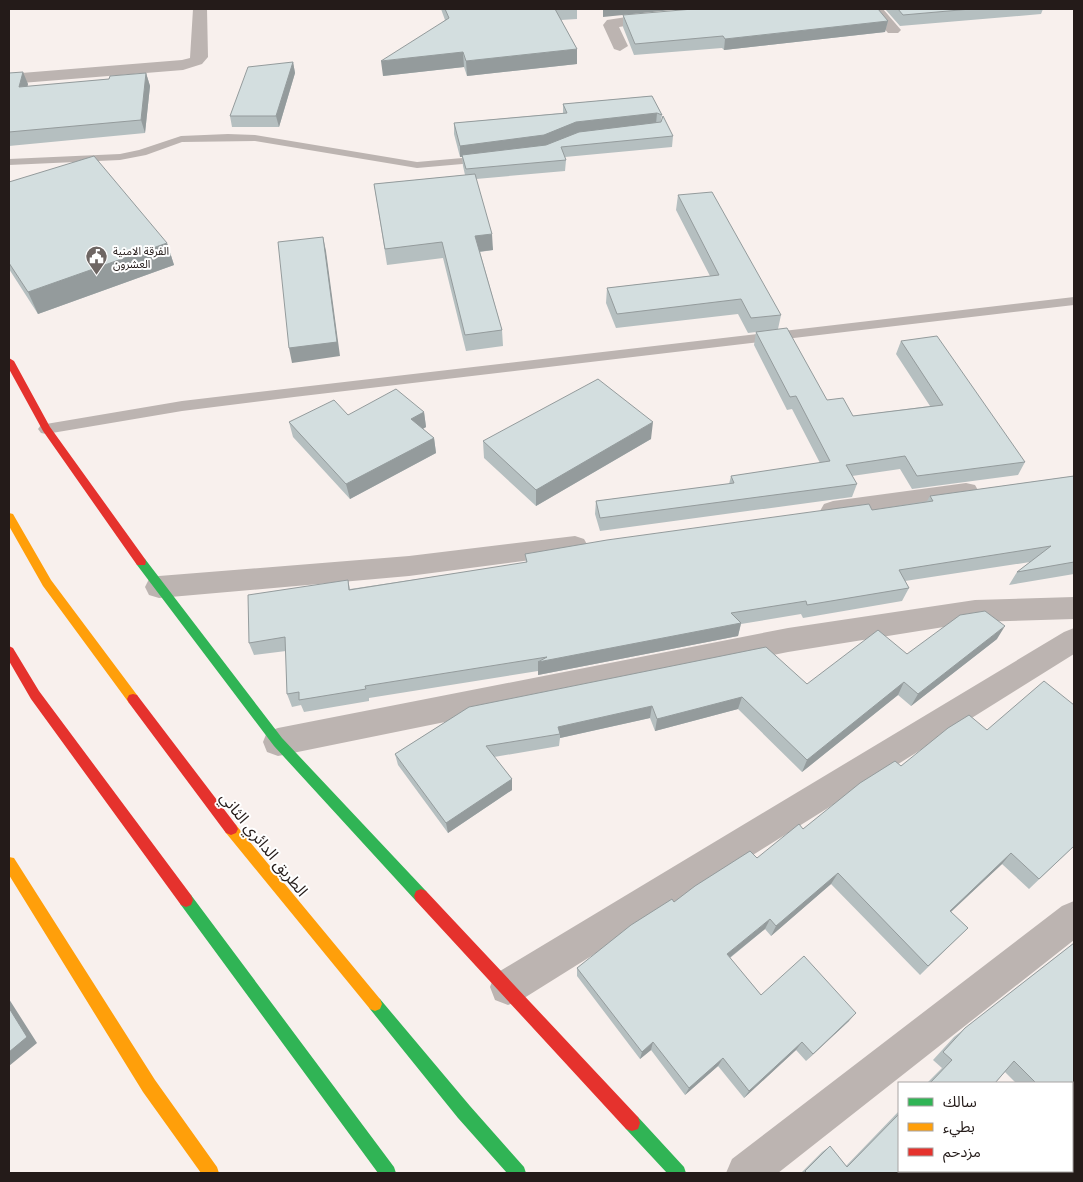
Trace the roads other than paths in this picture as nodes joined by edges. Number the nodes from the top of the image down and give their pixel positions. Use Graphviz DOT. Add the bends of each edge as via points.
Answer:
graph roads {
  1 [pos="200,9"];
  2 [pos="875,9"];
  3 [pos="677,15"];
  4 [pos="892,30"];
  5 [pos="620,46"];
  6 [pos="9,79"];
  7 [pos="492,158"];
  8 [pos="9,162"];
  9 [pos="1074,301"];
  10 [pos="9,361"];
  11 [pos="46,429"];
  12 [pos="986,490"];
  13 [pos="811,514"];
  14 [pos="9,517"];
  15 [pos="598,543"];
  16 [pos="159,587"];
  17 [pos="1074,608"];
  18 [pos="1074,640"];
  19 [pos="9,652"];
  20 [pos="278,742"];
  21 [pos="9,862"];
  22 [pos="1074,918"];
  23 [pos="508,987"];
  24 [pos="211,1173"];
  25 [pos="388,1173"];
  26 [pos="518,1173"];
  27 [pos="678,1173"];
  28 [pos="746,1173"];
  1 -- 6 [label="street" via="200,57 196,61 183,65"];
  2 -- 4 [label="street"];
  3 -- 5 [label="street" via="612,23 610,25"];
  7 -- 8 [label="lane" via="417,165 255,138 228,137 181,139 120,158"];
  9 -- 11 [label="lane" via="304,390"];
  10 -- 11 [label="main road"];
  11 -- 16 [label="main road"];
  12 -- 13 [label="street"];
  14 -- 26 [label="main road, الطريق الدائري الثاني" via="47,583 210,804"];
  15 -- 16 [label="street" via="409,566"];
  16 -- 20 [label="main road"];
  17 -- 20 [label="street" via="975,611 788,640"];
  18 -- 23 [label="street"];
  19 -- 25 [label="main road" via="35,695"];
  20 -- 23 [label="main road"];
  21 -- 24 [label="main road" via="149,1086"];
  22 -- 28 [label="street"];
  23 -- 27 [label="main road"];
}
